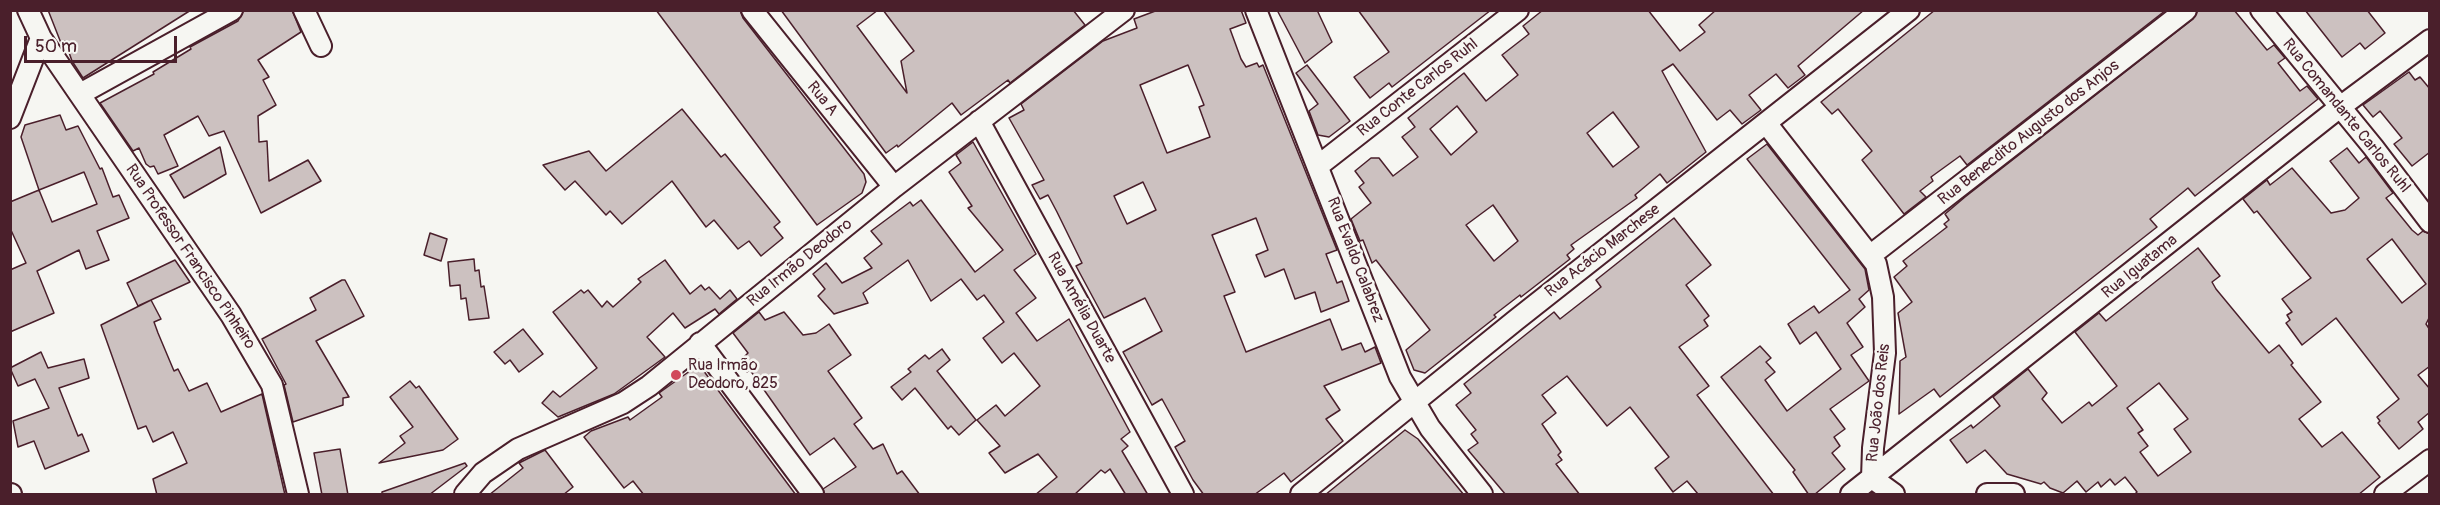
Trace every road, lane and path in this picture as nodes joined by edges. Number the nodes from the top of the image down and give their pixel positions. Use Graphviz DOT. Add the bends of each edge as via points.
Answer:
graph roads {
  1 [pos="28,10"];
  2 [pos="231,10"];
  3 [pos="304,10"];
  4 [pos="752,10"];
  5 [pos="1124,10"];
  6 [pos="1256,10"];
  7 [pos="1518,10"];
  8 [pos="1909,10"];
  9 [pos="2186,10"];
  10 [pos="2261,10"];
  11 [pos="41,38"];
  12 [pos="2430,40"];
  13 [pos="321,46"];
  14 [pos="80,94"];
  15 [pos="2340,107"];
  16 [pos="10,118"];
  17 [pos="979,121"];
  18 [pos="1766,123"];
  19 [pos="1318,166"];
  20 [pos="894,187"];
  21 [pos="2430,222"];
  22 [pos="1871,255"];
  23 [pos="700,343"];
  24 [pos="1415,404"];
  25 [pos="2430,460"];
  26 [pos="1872,478"];
  27 [pos="298,495"];
  28 [pos="465,495"];
  29 [pos="813,495"];
  30 [pos="1183,495"];
  31 [pos="1300,495"];
  32 [pos="1482,495"];
  33 [pos="1851,495"];
  34 [pos="1894,495"];
  35 [pos="1987,495"];
  36 [pos="2014,495"];
  37 [pos="2385,495"];
  1 -- 11 [label="street, Rua Professor Francisco Pinheiro"];
  2 -- 14 [label="street"];
  3 -- 13 [label="street"];
  4 -- 20 [label="street, Rua A"];
  5 -- 17 [label="street, Rua Irmão Deodoro"];
  6 -- 19 [label="street, Rua Evaldo Calabrez"];
  7 -- 19 [label="street, Rua Conte Carlos Ruhl"];
  8 -- 18 [label="street, Rua Acácio Marchese"];
  9 -- 22 [label="street, Rua Benecdito Augusto dos Anjos"];
  10 -- 15 [label="street, Rua Comandante Carlos Ruhl"];
  11 -- 14 [label="street, Rua Professor Francisco Pinheiro"];
  11 -- 16 [label="street"];
  12 -- 15 [label="street, Rua Iguatama"];
  14 -- 27 [label="street, Rua Professor Francisco Pinheiro" via="231,315 273,385"];
  15 -- 21 [label="street, Rua Comandante Carlos Ruhl"];
  15 -- 26 [label="street, Rua Iguatama"];
  17 -- 20 [label="street, Rua Irmão Deodoro"];
  17 -- 30 [label="street, Rua Amélia Duarte"];
  18 -- 22 [label="street, Rua João dos Reis"];
  18 -- 24 [label="street, Rua Acácio Marchese"];
  19 -- 24 [label="street, Rua Evaldo Calabrez" via="1398,373"];
  20 -- 23 [label="street, Rua Irmão Deodoro"];
  22 -- 26 [label="street, Rua João dos Reis" via="1878,273 1886,329"];
  23 -- 28 [label="street, Rua Irmão Deodoro" via="623,403 518,449 483,473"];
  23 -- 29 [label="street"];
  24 -- 31 [label="street, Rua Acácio Marchese"];
  24 -- 32 [label="street, Rua Evaldo Calabrez"];
  25 -- 37 [label="street"];
  26 -- 33 [label="street, Rua Iguatama"];
  26 -- 34 [label="street, Rua João dos Reis"];
  35 -- 36 [label="street"];
}
